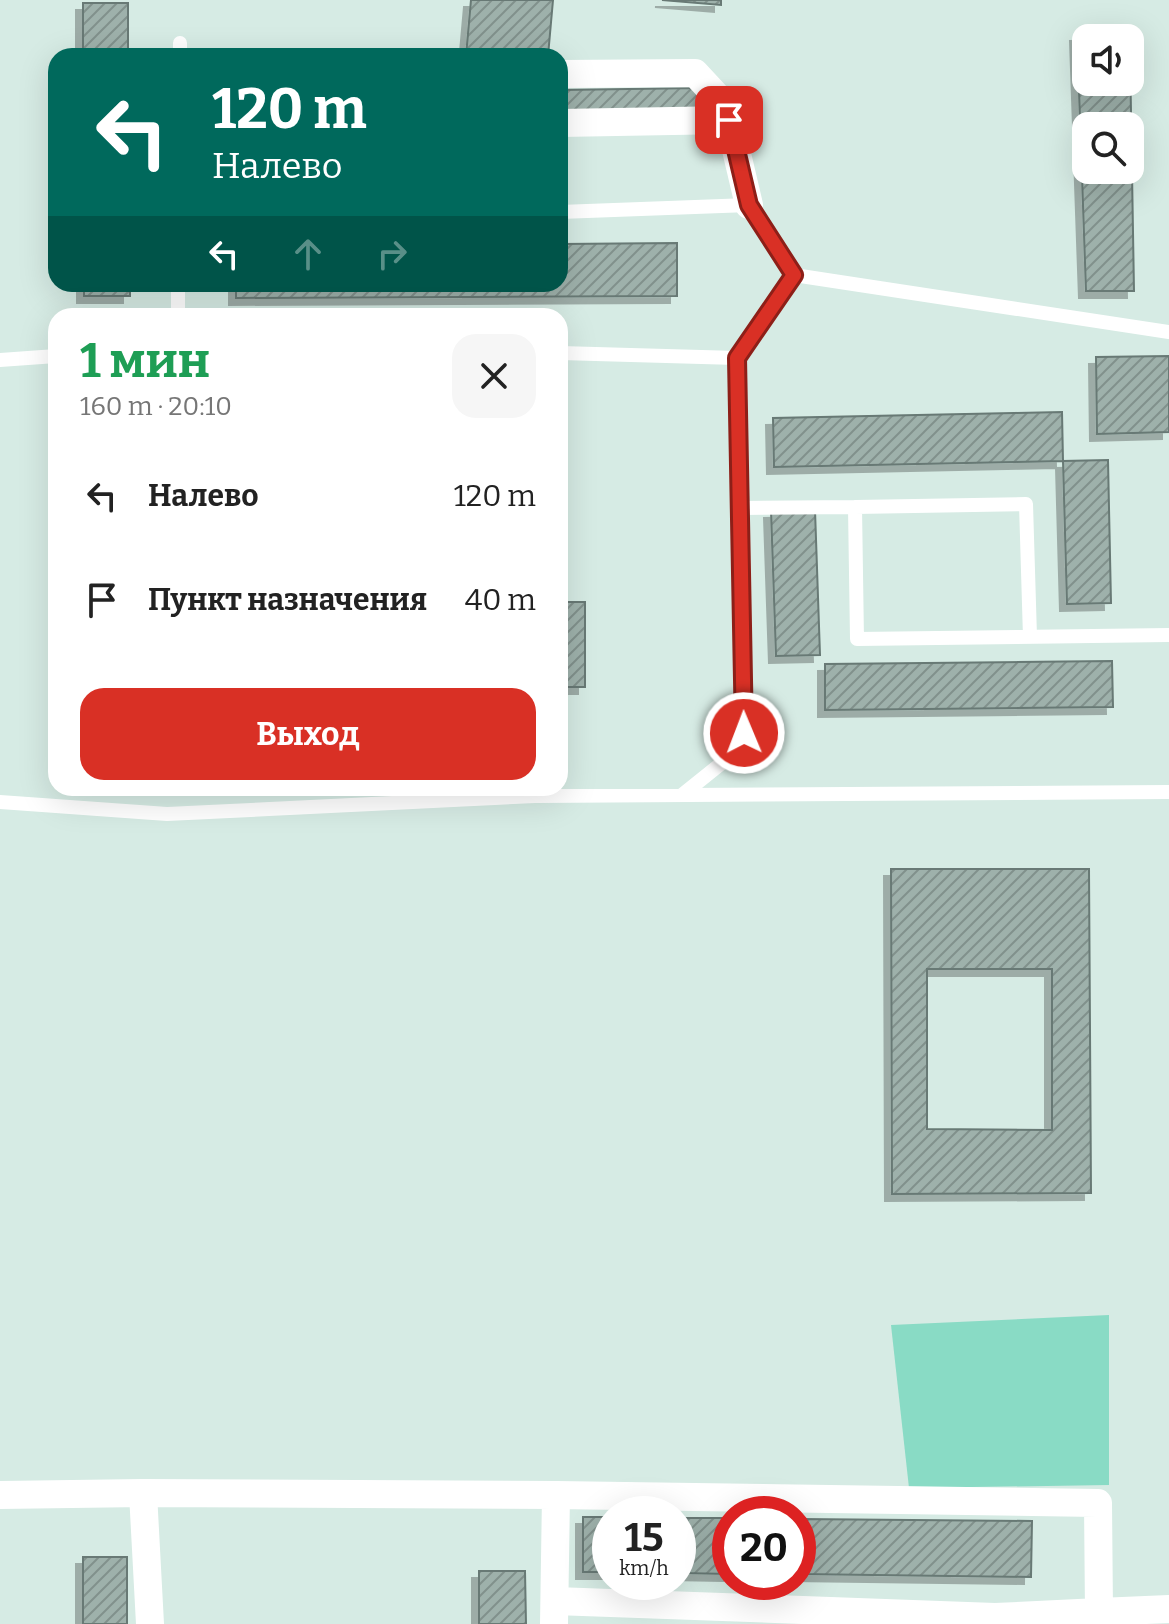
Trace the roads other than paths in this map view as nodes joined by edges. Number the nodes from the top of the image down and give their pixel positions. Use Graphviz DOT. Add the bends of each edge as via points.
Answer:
graph roads {
  1 [pos="568,74"];
  2 [pos="729,120"];
  3 [pos="568,123"];
  4 [pos="749,205"];
  5 [pos="568,212"];
  6 [pos="794,275"];
  7 [pos="1169,332"];
  8 [pos="568,353"];
  9 [pos="48,357"];
  10 [pos="737,358"];
  11 [pos="0,360"];
  12 [pos="855,507"];
  13 [pos="740,508"];
  14 [pos="1169,635"];
  15 [pos="1030,637"];
  16 [pos="1169,792"];
  17 [pos="682,795"];
  18 [pos="535,796"];
  19 [pos="568,796"];
  20 [pos="0,802"];
  21 [pos="143,1493"];
  22 [pos="0,1495"];
  23 [pos="556,1495"];
  24 [pos="1169,1609"];
  25 [pos="1099,1612"];
  26 [pos="554,1613"];
  27 [pos="995,1620"];
  28 [pos="150,1624"];
  1 -- 2 [label="street" via="695,73 721,101"];
  2 -- 3 [label="street"];
  2 -- 4 [label="street"];
  4 -- 5 [label="lane"];
  4 -- 6 [label="lane"];
  6 -- 7 [label="lane"];
  6 -- 10 [label="lane"];
  8 -- 10 [label="lane"];
  9 -- 11 [label="lane"];
  10 -- 13 [label="lane"];
  12 -- 13 [label="lane"];
  12 -- 15 [label="lane" via="1026,504"];
  12 -- 15 [label="lane" via="857,639"];
  13 -- 17 [label="lane" via="744,733 728,758"];
  14 -- 15 [label="lane"];
  16 -- 17 [label="lane"];
  17 -- 19 [label="lane"];
  18 -- 20 [label="lane" via="167,814"];
  21 -- 22 [label="street"];
  21 -- 23 [label="street"];
  21 -- 28 [label="street"];
  23 -- 25 [label="street" via="1098,1503"];
  23 -- 26 [label="street"];
  24 -- 25 [label="street"];
  25 -- 27 [label="street"];
  26 -- 27 [label="street"];
}
